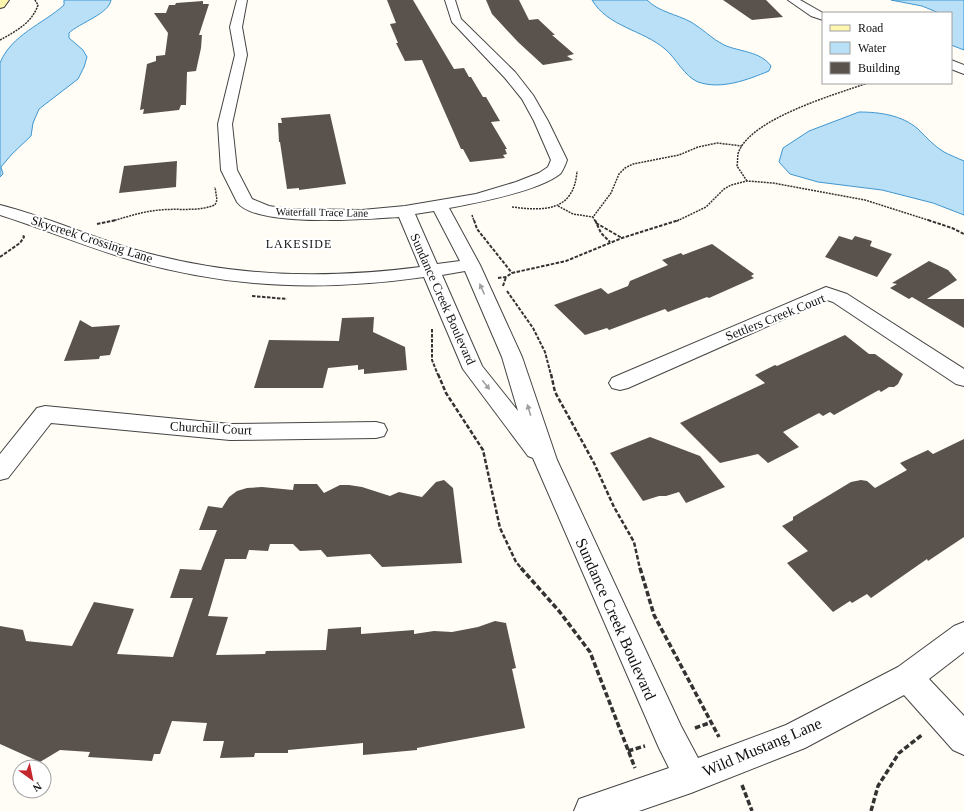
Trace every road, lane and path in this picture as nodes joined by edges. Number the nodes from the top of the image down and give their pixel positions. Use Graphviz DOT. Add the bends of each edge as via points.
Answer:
graph roads {
  1 [pos="4,0"];
  2 [pos="34,0"];
  3 [pos="242,0"];
  4 [pos="450,0"];
  5 [pos="792,0"];
  6 [pos="0,5"];
  7 [pos="822,17"];
  8 [pos="0,40"];
  9 [pos="952,64"];
  10 [pos="964,70"];
  11 [pos="865,84"];
  12 [pos="742,146"];
  13 [pos="228,170"];
  14 [pos="747,181"];
  15 [pos="463,201"];
  16 [pos="440,206"];
  17 [pos="558,206"];
  18 [pos="0,210"];
  19 [pos="405,211"];
  20 [pos="594,217"];
  21 [pos="595,223"];
  22 [pos="93,224"];
  23 [pos="21,233"];
  24 [pos="964,234"];
  25 [pos="622,238"];
  26 [pos="610,242"];
  27 [pos="0,257"];
  28 [pos="430,271"];
  29 [pos="475,273"];
  30 [pos="512,273"];
  31 [pos="506,277"];
  32 [pos="430,322"];
  33 [pos="964,379"];
  34 [pos="620,383"];
  35 [pos="376,430"];
  36 [pos="544,460"];
  37 [pos="0,471"];
  38 [pos="964,635"];
  39 [pos="908,677"];
  40 [pos="956,730"];
  41 [pos="732,761"];
  42 [pos="690,777"];
  43 [pos="644,793"];
  44 [pos="590,811"];
  45 [pos="752,811"];
  46 [pos="871,811"];
  1 -- 6 [label="main road"];
  2 -- 8 [label="path" via="38,5 36,12 23,26"];
  3 -- 13 [label="street, Waterfall Trace Lane" via="236,26 240,55 225,124"];
  4 -- 15 [label="street, Waterfall Trace Lane" via="456,20 528,98 559,160 555,170 545,176"];
  5 -- 7 [label="street"];
  9 -- 10 [label="street"];
  11 -- 12 [label="path" via="776,118 749,136"];
  12 -- 14 [label="path" via="737,156 737,166"];
  12 -- 20 [label="path" via="711,144 680,155 633,164 619,174 611,193"];
  13 -- 19 [label="street, Waterfall Trace Lane" via="246,202 265,211 288,214 362,215"];
  13 -- 22 [label="path" via="210,174 217,200 215,205 207,209 158,210"];
  14 -- 24 [label="path" via="773,183 865,200"];
  14 -- 25 [label="path" via="724,189 706,206 691,215"];
  15 -- 16 [label="street, Waterfall Trace Lane"];
  15 -- 30 [label="path" via="472,212 477,228"];
  16 -- 19 [label="street, Waterfall Trace Lane"];
  16 -- 29 [label="street, Sundance Creek Boulevard"];
  17 -- 20 [label="path" via="573,214"];
  18 -- 28 [label="street, Skycreek Crossing Lane" via="122,252 175,266 240,276 308,281 370,278"];
  19 -- 28 [label="street, Sundance Creek Boulevard"];
  20 -- 21 [label="path"];
  21 -- 25 [label="path"];
  21 -- 26 [label="path"];
  23 -- 27 [label="path" via="24,237 20,243"];
  25 -- 26 [label="path"];
  26 -- 30 [label="path" via="566,261"];
  28 -- 29 [label="street, Skycreek Crossing Lane"];
  28 -- 36 [label="street, Sundance Creek Boulevard, one-way" via="473,369"];
  29 -- 31 [label="path"];
  36 -- 29 [label="street, Sundance Creek Boulevard, one-way" via="512,357"];
  30 -- 31 [label="path"];
  31 -- 41 [label="path" via="503,286 533,328 545,352 555,392 634,542 654,615"];
  32 -- 43 [label="path" via="432,360 446,393 483,450 500,528 516,562 559,611 590,652"];
  33 -- 34 [label="street, Settlers Creek Court" via="840,298 826,293"];
  35 -- 37 [label="street, Churchill Court" via="230,432 45,414"];
  36 -- 42 [label="street, Sundance Creek Boulevard"];
  38 -- 39 [label="street, Wild Mustang Lane"];
  39 -- 40 [label="street"];
  39 -- 41 [label="street, Wild Mustang Lane" via="794,737"];
  40 -- 46 [label="path" via="920,736 899,753 878,786"];
  41 -- 42 [label="street, Wild Mustang Lane"];
  41 -- 45 [label="path"];
  42 -- 43 [label="street, Wild Mustang Lane"];
  43 -- 44 [label="street, Wild Mustang Lane"];
}
